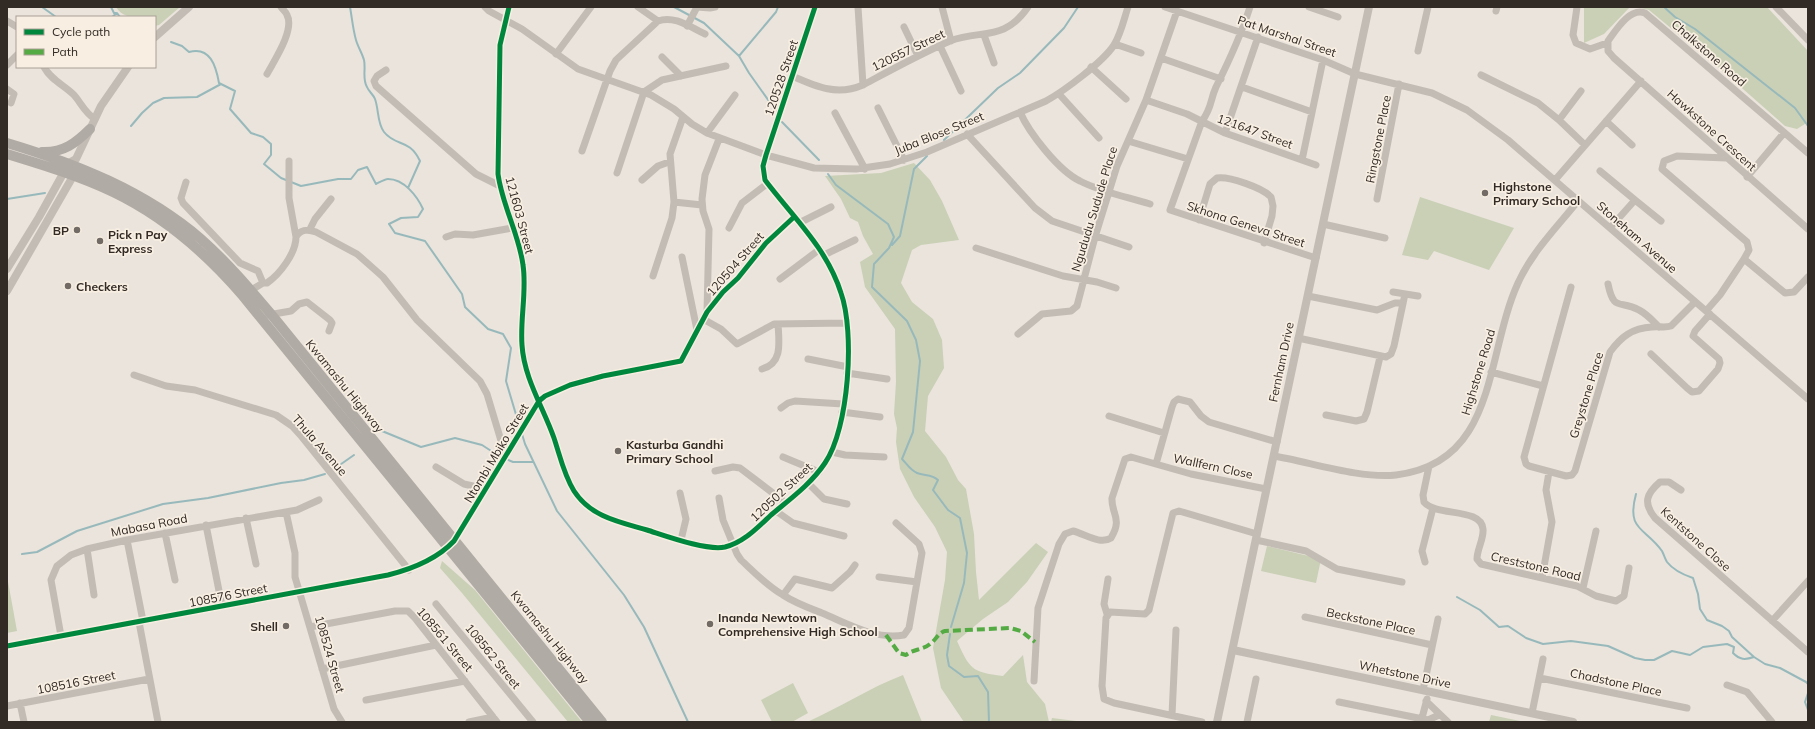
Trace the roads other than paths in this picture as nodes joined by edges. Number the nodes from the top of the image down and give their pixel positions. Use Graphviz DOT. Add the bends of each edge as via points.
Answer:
graph roads {
  1 [pos="188,7"];
  2 [pos="282,7"];
  3 [pos="509,7"];
  4 [pos="591,7"];
  5 [pos="638,7"];
  6 [pos="716,7"];
  7 [pos="815,7"];
  8 [pos="858,7"];
  9 [pos="942,7"];
  10 [pos="1028,7"];
  11 [pos="1128,7"];
  12 [pos="1165,7"];
  13 [pos="1250,7"];
  14 [pos="1309,7"];
  15 [pos="1369,7"];
  16 [pos="1428,7"];
  17 [pos="1577,7"];
  18 [pos="1776,7"];
  19 [pos="488,8"];
  20 [pos="696,10"];
  21 [pos="1177,11"];
  22 [pos="1338,17"];
  23 [pos="505,20"];
  24 [pos="7,21"];
  25 [pos="658,21"];
  26 [pos="689,23"];
  27 [pos="16,26"];
  28 [pos="904,27"];
  29 [pos="1242,32"];
  30 [pos="705,34"];
  31 [pos="156,35"];
  32 [pos="984,35"];
  33 [pos="1258,37"];
  34 [pos="1808,40"];
  35 [pos="951,41"];
  36 [pos="1607,43"];
  37 [pos="1115,44"];
  38 [pos="940,46"];
  39 [pos="1418,51"];
  40 [pos="1141,53"];
  41 [pos="556,54"];
  42 [pos="16,56"];
  43 [pos="662,56"];
  44 [pos="918,56"];
  45 [pos="1161,58"];
  46 [pos="1323,60"];
  47 [pos="994,63"];
  48 [pos="7,65"];
  49 [pos="726,66"];
  50 [pos="1091,67"];
  51 [pos="44,68"];
  52 [pos="127,68"];
  53 [pos="386,70"];
  54 [pos="267,74"];
  55 [pos="1355,74"];
  56 [pos="1481,75"];
  57 [pos="681,76"];
  58 [pos="792,76"];
  59 [pos="1221,79"];
  60 [pos="606,80"];
  61 [pos="1640,81"];
  62 [pos="1399,84"];
  63 [pos="863,85"];
  64 [pos="7,88"];
  65 [pos="1242,88"];
  66 [pos="961,91"];
  67 [pos="1581,91"];
  68 [pos="644,92"];
  69 [pos="1059,94"];
  70 [pos="735,95"];
  71 [pos="1126,99"];
  72 [pos="1146,100"];
  73 [pos="11,103"];
  74 [pos="878,108"];
  75 [pos="1020,112"];
  76 [pos="1312,112"];
  77 [pos="835,113"];
  78 [pos="683,117"];
  79 [pos="95,119"];
  80 [pos="1559,120"];
  81 [pos="1202,121"];
  82 [pos="1606,121"];
  83 [pos="90,129"];
  84 [pos="1784,132"];
  85 [pos="706,133"];
  86 [pos="1225,133"];
  87 [pos="967,134"];
  88 [pos="1099,138"];
  89 [pos="719,140"];
  90 [pos="1128,141"];
  91 [pos="7,143"];
  92 [pos="1585,145"];
  93 [pos="1632,146"];
  94 [pos="34,151"];
  95 [pos="582,151"];
  96 [pos="1808,153"];
  97 [pos="7,154"];
  98 [pos="766,155"];
  99 [pos="1726,158"];
  100 [pos="1188,159"];
  101 [pos="904,160"];
  102 [pos="1302,160"];
  103 [pos="289,161"];
  104 [pos="669,162"];
  105 [pos="1316,165"];
  106 [pos="72,167"];
  107 [pos="865,169"];
  108 [pos="1600,171"];
  109 [pos="617,173"];
  110 [pos="1747,177"];
  111 [pos="642,180"];
  112 [pos="1555,180"];
  113 [pos="186,182"];
  114 [pos="768,183"];
  115 [pos="500,186"];
  116 [pos="1109,191"];
  117 [pos="331,199"];
  118 [pos="1377,199"];
  119 [pos="1635,200"];
  120 [pos="1578,201"];
  121 [pos="674,202"];
  122 [pos="1150,204"];
  123 [pos="702,205"];
  124 [pos="831,207"];
  125 [pos="794,217"];
  126 [pos="1199,220"];
  127 [pos="1660,221"];
  128 [pos="800,223"];
  129 [pos="1323,224"];
  130 [pos="512,228"];
  131 [pos="728,228"];
  132 [pos="1610,228"];
  133 [pos="1808,229"];
  134 [pos="310,230"];
  135 [pos="296,237"];
  136 [pos="446,237"];
  137 [pos="1095,237"];
  138 [pos="1384,238"];
  139 [pos="855,240"];
  140 [pos="1264,242"];
  141 [pos="1129,247"];
  142 [pos="976,248"];
  143 [pos="822,252"];
  144 [pos="682,257"];
  145 [pos="1316,258"];
  146 [pos="1744,259"];
  147 [pos="7,269"];
  148 [pos="653,276"];
  149 [pos="1808,277"];
  150 [pos="780,279"];
  151 [pos="1083,280"];
  152 [pos="263,283"];
  153 [pos="1608,284"];
  154 [pos="1571,287"];
  155 [pos="1116,288"];
  156 [pos="7,291"];
  157 [pos="1393,292"];
  158 [pos="247,293"];
  159 [pos="1405,294"];
  160 [pos="1308,296"];
  161 [pos="1418,296"];
  162 [pos="1695,302"];
  163 [pos="1403,303"];
  164 [pos="1708,313"];
  165 [pos="271,314"];
  166 [pos="705,316"];
  167 [pos="260,317"];
  168 [pos="847,322"];
  169 [pos="778,324"];
  170 [pos="1659,327"];
  171 [pos="697,330"];
  172 [pos="329,331"];
  173 [pos="1018,334"];
  174 [pos="1298,338"];
  175 [pos="1651,354"];
  176 [pos="1380,357"];
  177 [pos="808,359"];
  178 [pos="762,369"];
  179 [pos="848,370"];
  180 [pos="1491,372"];
  181 [pos="134,375"];
  182 [pos="887,379"];
  183 [pos="1543,386"];
  184 [pos="1806,394"];
  185 [pos="539,401"];
  186 [pos="843,404"];
  187 [pos="781,408"];
  188 [pos="842,412"];
  189 [pos="1326,415"];
  190 [pos="1109,416"];
  191 [pos="880,417"];
  192 [pos="1164,433"];
  193 [pos="1277,442"];
  194 [pos="508,452"];
  195 [pos="832,452"];
  196 [pos="1274,456"];
  197 [pos="783,457"];
  198 [pos="884,457"];
  199 [pos="1156,464"];
  200 [pos="1428,466"];
  201 [pos="436,467"];
  202 [pos="715,471"];
  203 [pos="818,472"];
  204 [pos="1549,472"];
  205 [pos="808,483"];
  206 [pos="1266,489"];
  207 [pos="486,490"];
  208 [pos="1681,490"];
  209 [pos="680,493"];
  210 [pos="719,498"];
  211 [pos="319,500"];
  212 [pos="786,503"];
  213 [pos="847,504"];
  214 [pos="1434,508"];
  215 [pos="776,511"];
  216 [pos="286,512"];
  217 [pos="246,518"];
  218 [pos="896,523"];
  219 [pos="206,525"];
  220 [pos="1596,531"];
  221 [pos="164,532"];
  222 [pos="844,536"];
  223 [pos="1256,537"];
  224 [pos="127,540"];
  225 [pos="681,540"];
  226 [pos="734,544"];
  227 [pos="451,545"];
  228 [pos="88,549"];
  229 [pos="1425,562"];
  230 [pos="256,564"];
  231 [pos="855,565"];
  232 [pos="1629,568"];
  233 [pos="409,570"];
  234 [pos="879,577"];
  235 [pos="1542,578"];
  236 [pos="1108,579"];
  237 [pos="175,580"];
  238 [pos="1808,581"];
  239 [pos="917,582"];
  240 [pos="1402,582"];
  241 [pos="1584,588"];
  242 [pos="300,592"];
  243 [pos="94,595"];
  244 [pos="783,596"];
  245 [pos="436,604"];
  246 [pos="222,606"];
  247 [pos="1108,614"];
  248 [pos="1305,617"];
  249 [pos="1438,619"];
  250 [pos="1772,620"];
  251 [pos="141,621"];
  252 [pos="310,627"];
  253 [pos="1176,630"];
  254 [pos="61,636"];
  255 [pos="436,645"];
  256 [pos="1432,645"];
  257 [pos="7,646"];
  258 [pos="1233,650"];
  259 [pos="1808,652"];
  260 [pos="1543,659"];
  261 [pos="322,669"];
  262 [pos="1540,678"];
  263 [pos="149,679"];
  264 [pos="1256,679"];
  265 [pos="466,681"];
  266 [pos="1034,681"];
  267 [pos="1727,685"];
  268 [pos="1426,691"];
  269 [pos="366,700"];
  270 [pos="1426,701"];
  271 [pos="1339,702"];
  272 [pos="20,703"];
  273 [pos="7,706"];
  274 [pos="1687,708"];
  275 [pos="1532,713"];
  276 [pos="1439,714"];
  277 [pos="1172,715"];
  278 [pos="1422,718"];
  279 [pos="495,720"];
  280 [pos="158,721"];
  281 [pos="24,722"];
  282 [pos="342,722"];
  283 [pos="469,722"];
  284 [pos="533,722"];
  285 [pos="590,722"];
  286 [pos="602,722"];
  287 [pos="1202,722"];
  288 [pos="1217,722"];
  289 [pos="1247,722"];
  290 [pos="1448,722"];
  291 [pos="1573,722"];
  292 [pos="1772,722"];
  1 -- 31 [label="street"];
  2 -- 54 [label="street" via="289,24 283,44"];
  3 -- 23 [label="street, 121603 Street"];
  4 -- 41 [label="street"];
  5 -- 25 [label="street"];
  6 -- 20 [label="street"];
  7 -- 58 [label="street, 120528 Street"];
  8 -- 63 [label="street"];
  9 -- 35 [label="street"];
  10 -- 32 [label="street, 120557 Street" via="1018,20"];
  11 -- 37 [label="street, Juba Blose Street"];
  12 -- 21 [label="street, Pat Marshal Street"];
  13 -- 29 [label="street"];
  14 -- 22 [label="street"];
  15 -- 55 [label="street, Fernham Drive"];
  16 -- 39 [label="street"];
  17 -- 36 [label="street" via="1573,35 1576,43 1590,49"];
  18 -- 34 [label="street"];
  19 -- 23 [label="street, Juba Blose Street"];
  20 -- 26 [label="street"];
  21 -- 29 [label="street, Pat Marshal Street"];
  21 -- 45 [label="street, Ngududu Sudude Place"];
  23 -- 41 [label="street, Juba Blose Street"];
  23 -- 115 [label="street, 121603 Street" via="498,68"];
  24 -- 27 [label="street"];
  25 -- 26 [label="street" via="670,19"];
  25 -- 60 [label="street" via="618,57"];
  26 -- 30 [label="street"];
  28 -- 44 [label="street"];
  29 -- 33 [label="street, Pat Marshal Street"];
  29 -- 59 [label="street"];
  32 -- 35 [label="street, 120557 Street"];
  32 -- 47 [label="street"];
  33 -- 46 [label="street, Pat Marshal Street"];
  33 -- 65 [label="street"];
  35 -- 38 [label="street, 120557 Street"];
  36 -- 61 [label="street" via="1611,55"];
  36 -- 84 [label="street, Chalkstone Road" via="1632,13 1645,13"];
  37 -- 40 [label="street"];
  37 -- 50 [label="street, Juba Blose Street"];
  38 -- 44 [label="street, 120557 Street"];
  38 -- 66 [label="street"];
  41 -- 60 [label="street, Juba Blose Street" via="578,69"];
  42 -- 48 [label="street"];
  43 -- 57 [label="street"];
  44 -- 63 [label="street, 120557 Street"];
  45 -- 59 [label="street"];
  45 -- 72 [label="street, Ngududu Sudude Place"];
  46 -- 55 [label="street, Pat Marshal Street"];
  46 -- 76 [label="street, 121647 Street"];
  49 -- 57 [label="street"];
  50 -- 69 [label="street, Juba Blose Street"];
  50 -- 71 [label="street"];
  51 -- 79 [label="street" via="74,96 87,114"];
  52 -- 79 [label="street"];
  53 -- 115 [label="street" via="377,76 374,81 376,86 476,174"];
  55 -- 62 [label="street, Stoneham Avenue"];
  55 -- 129 [label="street, Fernham Drive"];
  56 -- 80 [label="street" via="1531,98"];
  57 -- 68 [label="street" via="657,82"];
  58 -- 63 [label="street, 120557 Street" via="835,91 848,91"];
  58 -- 98 [label="street, 120528 Street"];
  59 -- 81 [label="street"];
  60 -- 68 [label="street, Juba Blose Street"];
  60 -- 95 [label="street"];
  61 -- 82 [label="street"];
  61 -- 99 [label="street, Hawkstone Crescent"];
  62 -- 112 [label="street, Stoneham Avenue" via="1432,93 1467,110 1492,126"];
  62 -- 118 [label="street, Ringstone Place"];
  64 -- 73 [label="street" via="14,94"];
  65 -- 76 [label="street"];
  65 -- 86 [label="street"];
  67 -- 80 [label="street"];
  68 -- 78 [label="street, Juba Blose Street" via="661,100"];
  68 -- 109 [label="street"];
  69 -- 75 [label="street, Juba Blose Street"];
  69 -- 88 [label="street"];
  70 -- 85 [label="street"];
  72 -- 81 [label="street, 121647 Street"];
  72 -- 90 [label="street, Ngududu Sudude Place"];
  74 -- 101 [label="street"];
  75 -- 87 [label="street, Juba Blose Street"];
  75 -- 116 [label="street" via="1034,136 1072,176 1079,181"];
  76 -- 102 [label="street, 121647 Street"];
  77 -- 107 [label="street"];
  78 -- 85 [label="street, Juba Blose Street"];
  78 -- 104 [label="street" via="673,142"];
  79 -- 83 [label="street"];
  80 -- 92 [label="street"];
  81 -- 86 [label="street, 121647 Street"];
  81 -- 100 [label="street"];
  82 -- 92 [label="street"];
  82 -- 93 [label="street"];
  83 -- 94 [label="main road" via="70,146 48,152"];
  83 -- 106 [label="street"];
  84 -- 96 [label="street, Chalkstone Road"];
  84 -- 110 [label="street"];
  85 -- 89 [label="street, Juba Blose Street"];
  86 -- 102 [label="street, 121647 Street"];
  87 -- 101 [label="street, Juba Blose Street"];
  87 -- 137 [label="street" via="1044,216 1064,227"];
  89 -- 98 [label="street, Juba Blose Street"];
  89 -- 123 [label="street" via="705,175"];
  90 -- 100 [label="street"];
  90 -- 116 [label="street, Ngududu Sudude Place"];
  91 -- 94 [label="main road, Kwamashu Highway"];
  92 -- 112 [label="street"];
  94 -- 106 [label="main road, Kwamashu Highway"];
  97 -- 106 [label="main road, Kwamashu Highway"];
  98 -- 107 [label="street, Juba Blose Street" via="814,168"];
  98 -- 114 [label="street, 120502 Street" via="763,171"];
  99 -- 110 [label="street, Hawkstone Crescent"];
  99 -- 146 [label="street" via="1676,156 1668,158 1662,164 1662,168 1746,242 1749,250"];
  100 -- 126 [label="street, Skhona Geneva Street" via="1170,210"];
  101 -- 107 [label="street, Juba Blose Street"];
  102 -- 105 [label="street, 121647 Street"];
  103 -- 135 [label="street" via="287,174 290,209"];
  104 -- 111 [label="street" via="658,166"];
  104 -- 121 [label="street"];
  106 -- 147 [label="street"];
  106 -- 156 [label="street"];
  106 -- 158 [label="main road, Kwamashu Highway" via="172,229"];
  108 -- 119 [label="street"];
  110 -- 133 [label="street, Hawkstone Crescent"];
  112 -- 120 [label="street, Stoneham Avenue"];
  113 -- 152 [label="street" via="181,198 183,203 240,263 258,271"];
  114 -- 125 [label="street, 120502 Street"];
  114 -- 131 [label="street" via="742,203"];
  115 -- 130 [label="street, 121603 Street"];
  116 -- 122 [label="street"];
  116 -- 137 [label="street, Ngududu Sudude Place"];
  117 -- 134 [label="street" via="315,219"];
  119 -- 127 [label="street"];
  119 -- 132 [label="street"];
  120 -- 132 [label="street, Stoneham Avenue"];
  120 -- 180 [label="street, Highstone Road" via="1536,252 1518,283"];
  121 -- 123 [label="street"];
  121 -- 148 [label="street" via="672,218"];
  123 -- 166 [label="street" via="708,229"];
  124 -- 128 [label="street"];
  125 -- 128 [label="street, 120502 Street"];
  125 -- 166 [label="street, 120504 Street" via="756,253"];
  126 -- 140 [label="street, Skhona Geneva Street"];
  126 -- 140 [label="street" via="1210,184 1217,178 1230,179 1251,186 1268,193 1272,201 1272,216"];
  128 -- 143 [label="street, 120502 Street"];
  129 -- 138 [label="street"];
  129 -- 145 [label="street, Fernham Drive"];
  130 -- 136 [label="street"];
  130 -- 185 [label="street, 121603 Street" via="523,266 523,353 527,374"];
  132 -- 162 [label="street, Stoneham Avenue"];
  134 -- 135 [label="street" via="299,232"];
  134 -- 194 [label="street" via="356,254 383,277 417,320 470,369 487,394 502,444"];
  135 -- 152 [label="street" via="289,258 270,281"];
  137 -- 141 [label="street"];
  137 -- 151 [label="street, Ngududu Sudude Place"];
  139 -- 143 [label="street"];
  140 -- 145 [label="street, Skhona Geneva Street"];
  142 -- 151 [label="street"];
  143 -- 150 [label="street"];
  143 -- 168 [label="street, 120502 Street" via="834,272"];
  144 -- 171 [label="street"];
  145 -- 160 [label="street, Fernham Drive"];
  146 -- 149 [label="street" via="1785,292 1794,292"];
  146 -- 164 [label="street"];
  151 -- 155 [label="street"];
  151 -- 173 [label="street, Ngududu Sudude Place" via="1076,309 1042,314"];
  152 -- 158 [label="street"];
  153 -- 170 [label="street" via="1611,297 1617,304 1639,310"];
  154 -- 183 [label="street"];
  157 -- 159 [label="street"];
  158 -- 165 [label="main road, Kwamashu Highway"];
  158 -- 167 [label="main road, Kwamashu Highway"];
  159 -- 161 [label="street"];
  159 -- 163 [label="street"];
  160 -- 163 [label="street" via="1377,310 1395,303"];
  160 -- 174 [label="street, Fernham Drive"];
  162 -- 164 [label="street, Stoneham Avenue"];
  162 -- 170 [label="street, Greystone Place" via="1674,324"];
  163 -- 176 [label="street" via="1391,354"];
  164 -- 175 [label="street" via="1693,336 1719,359 1720,363 1718,369 1696,392 1687,388"];
  164 -- 184 [label="street, Stoneham Avenue"];
  165 -- 167 [label="street"];
  165 -- 172 [label="street" via="291,311 299,304 307,302 330,320 332,323"];
  165 -- 227 [label="main road, Kwamashu Highway"];
  166 -- 169 [label="street" via="737,344 768,326"];
  166 -- 171 [label="street, 120504 Street"];
  167 -- 227 [label="main road, Kwamashu Highway"];
  168 -- 169 [label="street"];
  168 -- 179 [label="street, 120502 Street"];
  169 -- 178 [label="street" via="777,357 772,365"];
  170 -- 204 [label="street, Greystone Place" via="1632,331 1615,346 1607,358 1574,474 1566,476"];
  171 -- 185 [label="street, Ntombi Mbiko Street" via="681,361 667,366 570,384"];
  174 -- 176 [label="street"];
  174 -- 193 [label="street, Fernham Drive"];
  176 -- 189 [label="street" via="1364,419 1356,421"];
  177 -- 179 [label="street"];
  179 -- 182 [label="street"];
  179 -- 186 [label="street, 120502 Street"];
  180 -- 183 [label="street"];
  180 -- 200 [label="street, Highstone Road" via="1478,417 1472,428 1453,450"];
  181 -- 233 [label="street, Thula Avenue" via="166,386 195,390 284,419 302,437"];
  183 -- 204 [label="street" via="1524,461 1529,466"];
  185 -- 194 [label="street, Ntombi Mbiko Street"];
  185 -- 225 [label="street, 120502 Street" via="568,480 588,506 607,518"];
  186 -- 187 [label="street" via="795,401"];
  186 -- 188 [label="street, 120502 Street"];
  188 -- 191 [label="street"];
  188 -- 195 [label="street, 120502 Street"];
  190 -- 192 [label="street"];
  192 -- 193 [label="street, Wallfern Close" via="1174,402 1183,399 1190,402 1209,422"];
  192 -- 199 [label="street, Wallfern Close"];
  193 -- 196 [label="street, Fernham Drive"];
  194 -- 207 [label="street, Ntombi Mbiko Street"];
  195 -- 198 [label="street"];
  195 -- 203 [label="street, 120502 Street"];
  196 -- 200 [label="street, Highstone Road" via="1381,476 1408,473"];
  196 -- 206 [label="street, Fernham Drive"];
  197 -- 203 [label="street"];
  199 -- 206 [label="street, Wallfern Close"];
  199 -- 266 [label="street, Wallfern Close" via="1131,457 1124,462 1112,498 1118,517 1111,538 1100,540 1072,531 1062,538 1038,608"];
  200 -- 214 [label="street" via="1423,499 1426,505"];
  201 -- 207 [label="street" via="464,484"];
  202 -- 212 [label="street" via="740,468"];
  203 -- 205 [label="street, 120502 Street"];
  204 -- 235 [label="street" via="1546,490 1552,522"];
  205 -- 212 [label="street, 120502 Street"];
  205 -- 213 [label="street" via="824,499"];
  206 -- 223 [label="street, Fernham Drive"];
  207 -- 227 [label="street, Ntombi Mbiko Street"];
  208 -- 250 [label="street, Kentstone Close" via="1669,482 1660,482 1648,495 1648,510"];
  209 -- 225 [label="street" via="686,519"];
  210 -- 226 [label="street" via="723,520"];
  211 -- 216 [label="street, Mabasa Road" via="304,508"];
  212 -- 215 [label="street, 120502 Street"];
  214 -- 229 [label="street" via="1422,551"];
  214 -- 235 [label="street, Creststone Road" via="1474,517 1480,521 1483,529 1477,559 1481,564"];
  215 -- 222 [label="street" via="793,523"];
  215 -- 226 [label="street, 120502 Street" via="748,536"];
  216 -- 217 [label="street, Mabasa Road"];
  216 -- 242 [label="street, 108524 Street" via="295,553 295,577"];
  217 -- 219 [label="street, Mabasa Road"];
  217 -- 230 [label="street"];
  218 -- 239 [label="street" via="922,550"];
  219 -- 221 [label="street, Mabasa Road"];
  219 -- 246 [label="street"];
  220 -- 241 [label="street"];
  221 -- 224 [label="street, Mabasa Road"];
  221 -- 237 [label="street"];
  223 -- 240 [label="street" via="1306,551 1338,569"];
  223 -- 247 [label="street" via="1179,511 1172,513 1149,610 1145,614 1115,611"];
  223 -- 258 [label="street, Fernham Drive"];
  224 -- 228 [label="street, Mabasa Road"];
  224 -- 251 [label="street"];
  225 -- 226 [label="street, 120502 Street" via="716,547"];
  226 -- 244 [label="street" via="741,560"];
  227 -- 233 [label="street, 108576 Street"];
  227 -- 285 [label="main road, Kwamashu Highway"];
  227 -- 286 [label="main road, Kwamashu Highway"];
  228 -- 243 [label="street"];
  228 -- 254 [label="street, Mabasa Road" via="62,561 52,576"];
  231 -- 244 [label="street" via="832,588 795,579"];
  232 -- 241 [label="street, Creststone Road" via="1624,596 1620,600 1596,596"];
  233 -- 242 [label="street, 108576 Street"];
  234 -- 239 [label="street"];
  235 -- 241 [label="street, Creststone Road"];
  236 -- 247 [label="street" via="1104,604"];
  238 -- 250 [label="street"];
  239 -- 244 [label="street" via="909,628 907,633 901,635 874,634"];
  242 -- 246 [label="street, 108576 Street"];
  242 -- 252 [label="street, 108524 Street"];
  245 -- 284 [label="street, 108562 Street"];
  246 -- 251 [label="street, 108576 Street"];
  247 -- 277 [label="street" via="1105,623 1102,686 1104,699"];
  248 -- 256 [label="street, Beckstone Place"];
  249 -- 256 [label="street"];
  250 -- 259 [label="street, Kentstone Close"];
  251 -- 254 [label="street, 108576 Street"];
  251 -- 263 [label="street"];
  252 -- 255 [label="street, 108561 Street" via="405,610 415,618"];
  252 -- 261 [label="street, 108524 Street"];
  253 -- 277 [label="street"];
  254 -- 257 [label="street, 108576 Street"];
  255 -- 261 [label="street"];
  255 -- 265 [label="street, 108561 Street"];
  256 -- 268 [label="street"];
  258 -- 268 [label="street, Whetstone Drive"];
  258 -- 288 [label="street, Fernham Drive"];
  260 -- 262 [label="street"];
  261 -- 282 [label="street, 108524 Street" via="334,709"];
  262 -- 274 [label="street, Chadstone Place"];
  262 -- 275 [label="street"];
  263 -- 272 [label="street, 108516 Street"];
  263 -- 280 [label="street"];
  264 -- 289 [label="street"];
  265 -- 269 [label="street"];
  265 -- 279 [label="street, 108561 Street"];
  267 -- 292 [label="street" via="1747,692"];
  268 -- 270 [label="street"];
  268 -- 275 [label="street, Whetstone Drive"];
  270 -- 276 [label="street"];
  270 -- 278 [label="street"];
  271 -- 278 [label="street"];
  272 -- 273 [label="street, 108516 Street"];
  272 -- 281 [label="street"];
  275 -- 291 [label="street, Whetstone Drive"];
  276 -- 278 [label="street" via="1432,720"];
  276 -- 290 [label="street"];
  277 -- 287 [label="street"];
  279 -- 283 [label="street"];
}
